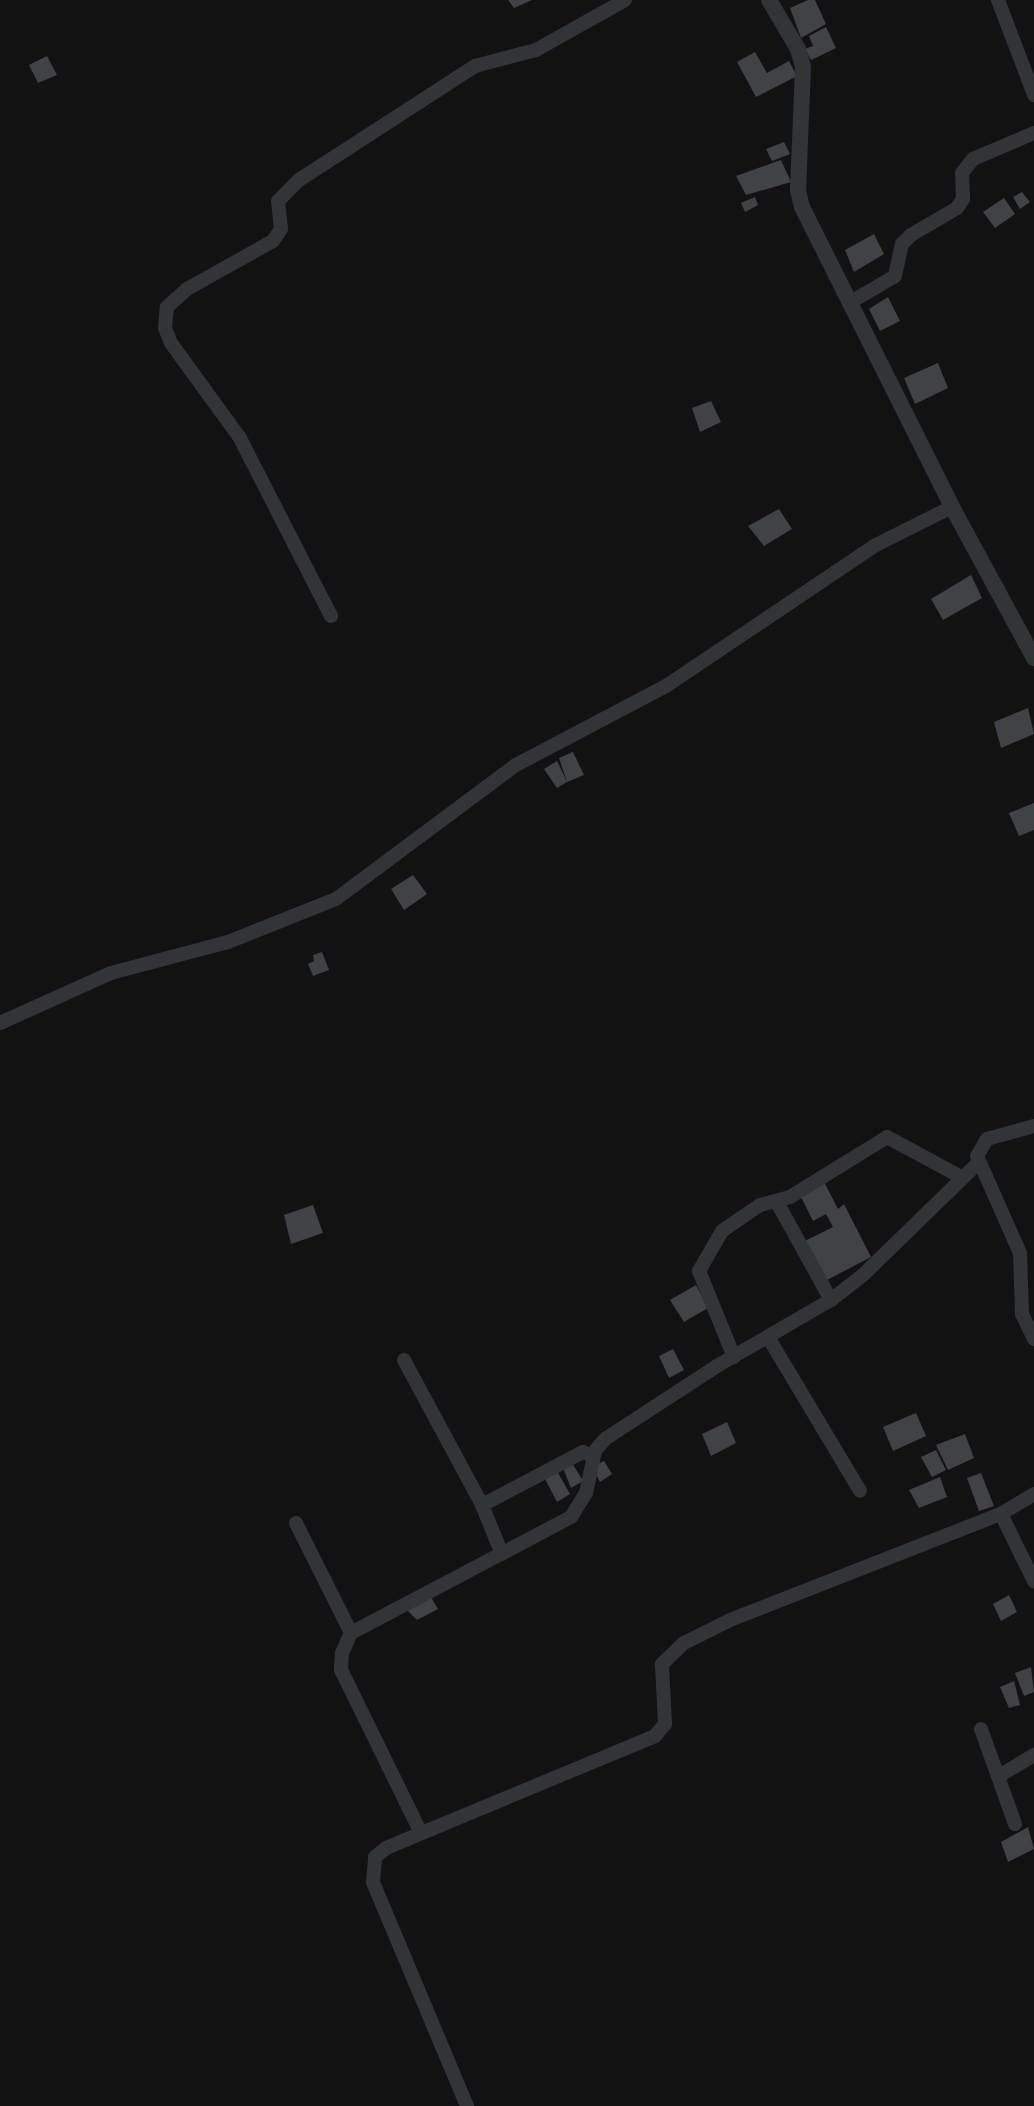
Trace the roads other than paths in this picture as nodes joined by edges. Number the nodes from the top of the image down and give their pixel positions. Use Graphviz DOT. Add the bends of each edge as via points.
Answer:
graph roads {
  1 [pos="625,0"];
  2 [pos="769,0"];
  3 [pos="998,0"];
  4 [pos="1028,63"];
  5 [pos="1034,95"];
  6 [pos="1034,133"];
  7 [pos="849,303"];
  8 [pos="951,507"];
  9 [pos="331,617"];
  10 [pos="1034,657"];
  11 [pos="0,1023"];
  12 [pos="1034,1126"];
  13 [pos="979,1162"];
  14 [pos="961,1177"];
  15 [pos="778,1204"];
  16 [pos="831,1300"];
  17 [pos="768,1337"];
  18 [pos="1034,1339"];
  19 [pos="734,1357"];
  20 [pos="404,1360"];
  21 [pos="593,1455"];
  22 [pos="860,1491"];
  23 [pos="1034,1494"];
  24 [pos="482,1505"];
  25 [pos="1001,1514"];
  26 [pos="296,1523"];
  27 [pos="502,1554"];
  28 [pos="1034,1581"];
  29 [pos="351,1633"];
  30 [pos="981,1729"];
  31 [pos="1034,1755"];
  32 [pos="999,1776"];
  33 [pos="1015,1824"];
  34 [pos="421,1833"];
  35 [pos="467,2106"];
  1 -- 9 [label="street" via="536,50 475,66 299,180 278,201 281,229 273,241 187,289 167,307 165,328 171,343 240,438"];
  2 -- 7 [label="street" via="798,49 803,67 798,190 802,207"];
  3 -- 4 [label="street"];
  4 -- 5 [label="street"];
  6 -- 7 [label="street" via="973,159 962,173 964,199 957,208 911,235 902,244 895,276"];
  7 -- 8 [label="street"];
  8 -- 10 [label="street"];
  8 -- 11 [label="street" via="874,546 666,686 516,765 336,899 228,942 111,973"];
  12 -- 13 [label="street" via="987,1139 978,1150"];
  13 -- 14 [label="street"];
  13 -- 18 [label="street" via="1020,1253 1022,1314"];
  14 -- 15 [label="street" via="887,1137"];
  14 -- 16 [label="street" via="863,1275"];
  15 -- 16 [label="street"];
  15 -- 19 [label="street" via="760,1205 722,1231 699,1271"];
  16 -- 17 [label="street"];
  17 -- 19 [label="street"];
  17 -- 22 [label="street"];
  19 -- 21 [label="street" via="605,1439"];
  20 -- 24 [label="street"];
  21 -- 24 [label="street" via="583,1452"];
  21 -- 27 [label="street" via="586,1493 571,1517"];
  23 -- 25 [label="street"];
  24 -- 27 [label="street"];
  25 -- 28 [label="street"];
  25 -- 34 [label="street" via="730,1620 684,1643 662,1664 659,1675 665,1718 661,1732"];
  26 -- 29 [label="street"];
  27 -- 29 [label="street"];
  29 -- 34 [label="street" via="341,1670"];
  30 -- 32 [label="street"];
  31 -- 32 [label="street"];
  32 -- 33 [label="street"];
  34 -- 35 [label="street" via="374,1857 373,1882"];
}
